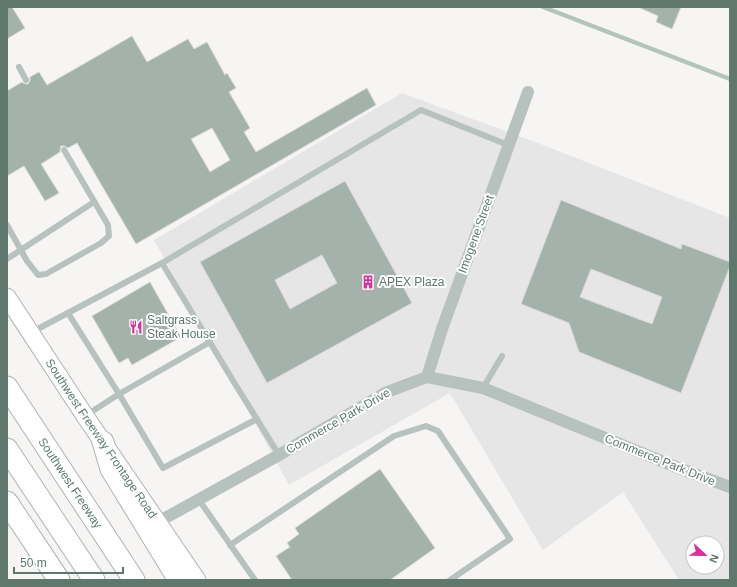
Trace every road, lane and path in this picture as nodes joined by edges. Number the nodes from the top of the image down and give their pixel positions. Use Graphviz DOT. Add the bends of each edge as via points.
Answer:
graph roads {
  1 [pos="19,67"];
  2 [pos="26,80"];
  3 [pos="528,92"];
  4 [pos="508,145"];
  5 [pos="64,150"];
  6 [pos="94,202"];
  7 [pos="7,225"];
  8 [pos="21,251"];
  9 [pos="7,259"];
  10 [pos="162,263"];
  11 [pos="7,297"];
  12 [pos="68,313"];
  13 [pos="30,332"];
  14 [pos="210,342"];
  15 [pos="502,356"];
  16 [pos="427,377"];
  17 [pos="7,387"];
  18 [pos="483,388"];
  19 [pos="119,394"];
  20 [pos="85,416"];
  21 [pos="257,419"];
  22 [pos="103,442"];
  23 [pos="7,449"];
  24 [pos="279,455"];
  25 [pos="730,487"];
  26 [pos="199,500"];
  27 [pos="7,502"];
  28 [pos="158,522"];
  29 [pos="230,545"];
  30 [pos="59,580"];
  31 [pos="94,580"];
  32 [pos="134,580"];
  33 [pos="179,580"];
  34 [pos="197,580"];
  35 [pos="255,580"];
  36 [pos="450,580"];
  1 -- 2 [label="lane"];
  3 -- 4 [label="street, Imogene Street"];
  4 -- 10 [label="lane" via="421,110"];
  4 -- 16 [label="street, Imogene Street"];
  5 -- 6 [label="lane"];
  6 -- 8 [label="lane"];
  6 -- 8 [label="lane" via="108,225 109,236 101,243 46,274 38,275"];
  7 -- 8 [label="lane"];
  8 -- 9 [label="lane"];
  10 -- 12 [label="lane"];
  10 -- 14 [label="lane"];
  11 -- 13 [label="main road, Southwest Freeway Frontage Road"];
  12 -- 13 [label="lane"];
  12 -- 19 [label="lane"];
  13 -- 20 [label="main road, Southwest Freeway Frontage Road"];
  14 -- 19 [label="lane"];
  14 -- 21 [label="lane"];
  15 -- 18 [label="lane"];
  16 -- 18 [label="street, Commerce Park Drive"];
  16 -- 24 [label="street, Commerce Park Drive" via="387,392"];
  17 -- 32 [label="highway, Southwest Freeway"];
  18 -- 25 [label="street, Commerce Park Drive"];
  19 -- 20 [label="lane"];
  19 -- 21 [label="lane" via="163,468"];
  20 -- 22 [label="main road, Southwest Freeway Frontage Road"];
  21 -- 24 [label="lane"];
  22 -- 28 [label="main road, Southwest Freeway Frontage Road"];
  22 -- 33 [label="highway" via="111,469"];
  23 -- 31 [label="highway"];
  24 -- 26 [label="street, Commerce Park Drive"];
  26 -- 28 [label="street, Commerce Park Drive"];
  26 -- 29 [label="lane"];
  27 -- 30 [label="highway"];
  28 -- 34 [label="main road, Southwest Freeway Frontage Road"];
  29 -- 35 [label="lane"];
  29 -- 36 [label="lane" via="394,436 426,426 438,431 510,539"];
}
